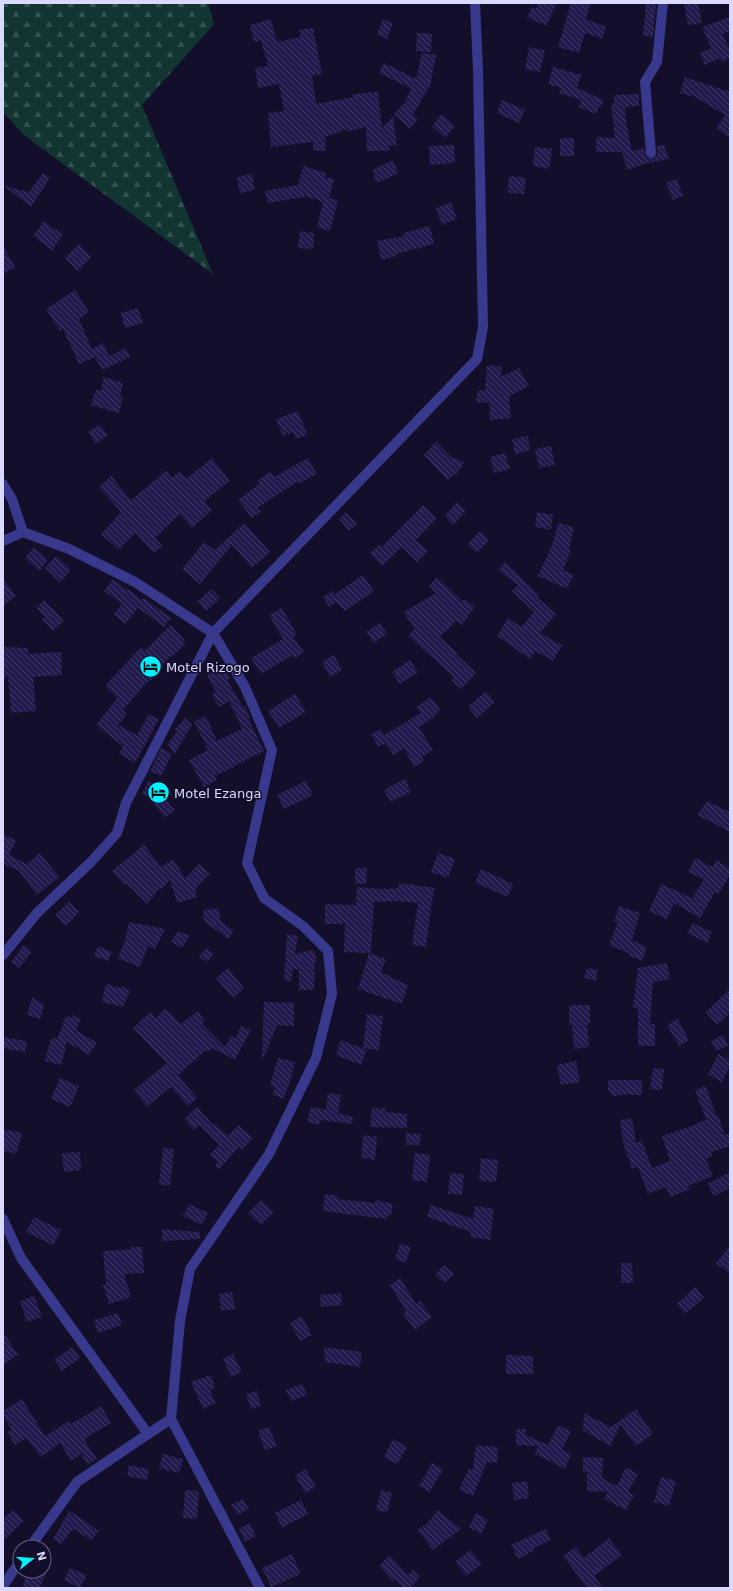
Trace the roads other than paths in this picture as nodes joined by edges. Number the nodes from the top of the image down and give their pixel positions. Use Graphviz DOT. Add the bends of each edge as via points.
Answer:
graph roads {
  1 [pos="475,3"];
  2 [pos="663,3"];
  3 [pos="651,153"];
  4 [pos="3,484"];
  5 [pos="23,532"];
  6 [pos="3,541"];
  7 [pos="213,633"];
  8 [pos="3,955"];
  9 [pos="3,1219"];
  10 [pos="171,1419"];
  11 [pos="148,1434"];
  12 [pos="36,1539"];
  13 [pos="12,1573"];
  14 [pos="3,1586"];
  15 [pos="260,1588"];
  1 -- 7 [label="street" via="483,327 477,358"];
  2 -- 3 [label="street" via="657,62 645,82"];
  4 -- 5 [label="street" via="12,499"];
  5 -- 6 [label="street"];
  5 -- 7 [label="street" via="69,549 135,582"];
  7 -- 8 [label="street" via="126,803 117,833 91,862 37,913"];
  7 -- 10 [label="street" via="245,687 272,750 247,863 264,898 303,926 328,951 332,994 316,1058 269,1154 190,1268 180,1321"];
  9 -- 11 [label="street" via="21,1258"];
  10 -- 11 [label="street"];
  10 -- 15 [label="street"];
  11 -- 12 [label="street" via="77,1482"];
  13 -- 14 [label="street"];
}
